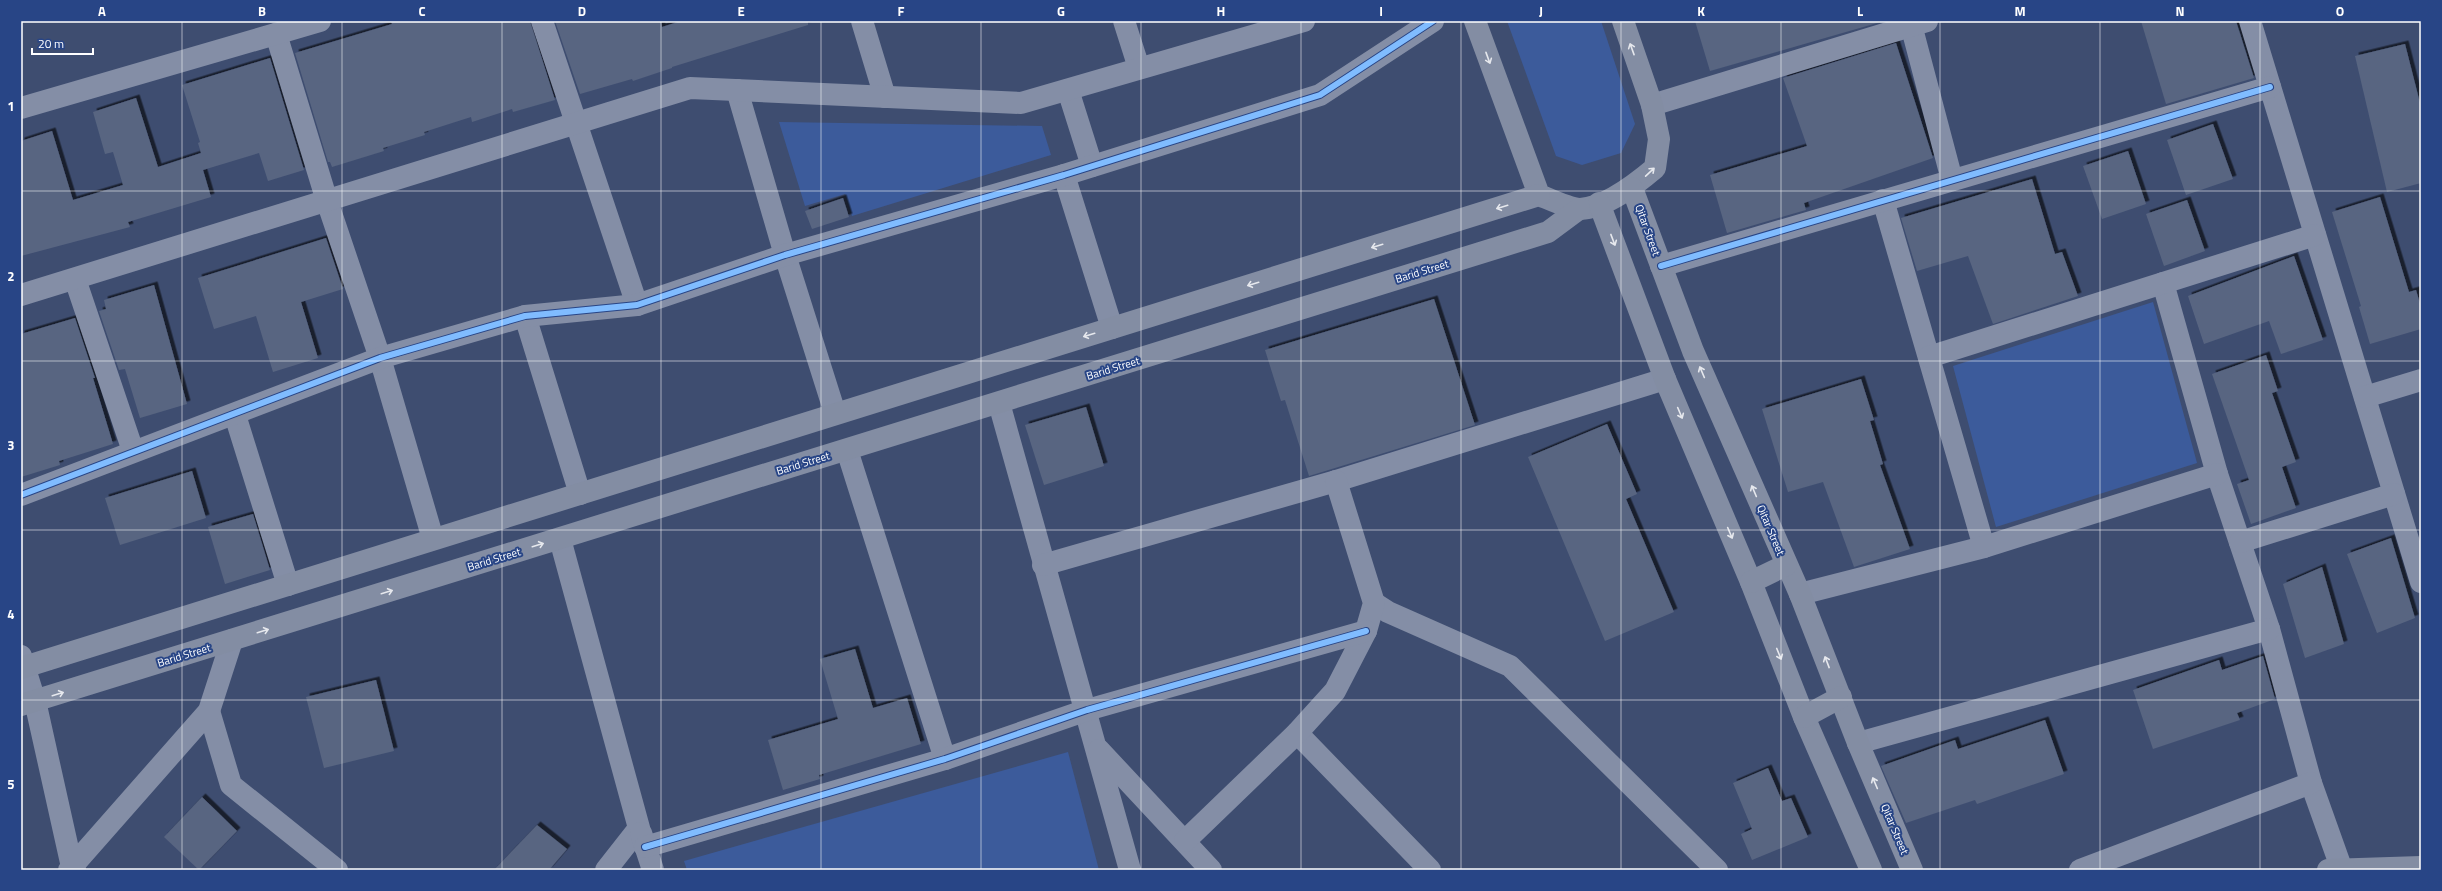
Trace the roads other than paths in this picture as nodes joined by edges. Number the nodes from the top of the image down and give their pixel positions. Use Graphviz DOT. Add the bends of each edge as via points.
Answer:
graph roads {
  1 [pos="320,21"];
  2 [pos="542,21"];
  3 [pos="862,21"];
  4 [pos="1124,21"];
  5 [pos="1304,21"];
  6 [pos="1433,21"];
  7 [pos="1475,21"];
  8 [pos="1623,21"];
  9 [pos="2250,21"];
  10 [pos="1916,23"];
  11 [pos="276,34"];
  12 [pos="1140,68"];
  13 [pos="2270,87"];
  14 [pos="737,90"];
  15 [pos="1068,90"];
  16 [pos="885,97"];
  17 [pos="1652,105"];
  18 [pos="21,108"];
  19 [pos="575,124"];
  20 [pos="1092,166"];
  21 [pos="1064,175"];
  22 [pos="1952,180"];
  23 [pos="1632,188"];
  24 [pos="1539,195"];
  25 [pos="1884,200"];
  26 [pos="327,201"];
  27 [pos="1589,206"];
  28 [pos="2315,234"];
  29 [pos="785,255"];
  30 [pos="1661,266"];
  31 [pos="75,279"];
  32 [pos="2163,283"];
  33 [pos="21,295"];
  34 [pos="637,305"];
  35 [pos="525,316"];
  36 [pos="1112,328"];
  37 [pos="1929,356"];
  38 [pos="380,358"];
  39 [pos="1666,379"];
  40 [pos="2421,380"];
  41 [pos="2364,397"];
  42 [pos="999,403"];
  43 [pos="835,413"];
  44 [pos="235,415"];
  45 [pos="847,450"];
  46 [pos="133,451"];
  47 [pos="2217,474"];
  48 [pos="1336,480"];
  49 [pos="580,494"];
  50 [pos="2394,494"];
  51 [pos="21,495"];
  52 [pos="433,539"];
  53 [pos="560,539"];
  54 [pos="2240,542"];
  55 [pos="1984,547"];
  56 [pos="1043,565"];
  57 [pos="1786,565"];
  58 [pos="1751,582"];
  59 [pos="2421,582"];
  60 [pos="288,585"];
  61 [pos="1800,594"];
  62 [pos="1374,603"];
  63 [pos="2269,629"];
  64 [pos="1366,630"];
  65 [pos="232,640"];
  66 [pos="22,664"];
  67 [pos="1841,697"];
  68 [pos="28,703"];
  69 [pos="1087,710"];
  70 [pos="209,711"];
  71 [pos="1804,717"];
  72 [pos="1297,733"];
  73 [pos="1858,743"];
  74 [pos="1096,748"];
  75 [pos="945,759"];
  76 [pos="2311,784"];
  77 [pos="642,837"];
  78 [pos="1185,841"];
  79 [pos="2421,868"];
  80 [pos="69,869"];
  81 [pos="337,870"];
  82 [pos="606,870"];
  83 [pos="653,870"];
  84 [pos="1130,870"];
  85 [pos="1211,870"];
  86 [pos="1430,870"];
  87 [pos="1717,870"];
  88 [pos="1871,870"];
  89 [pos="1912,870"];
  90 [pos="2080,870"];
  91 [pos="2328,870"];
  92 [pos="2342,870"];
  1 -- 11 [label="street"];
  2 -- 19 [label="street"];
  3 -- 16 [label="street"];
  4 -- 12 [label="street"];
  5 -- 12 [label="street"];
  6 -- 20 [label="street" via="1320,95"];
  7 -- 24 [label="main road, one-way"];
  17 -- 8 [label="main road, Barid Street, one-way"];
  9 -- 13 [label="street"];
  10 -- 17 [label="street"];
  10 -- 22 [label="street"];
  11 -- 18 [label="street"];
  11 -- 26 [label="street"];
  12 -- 15 [label="street"];
  13 -- 22 [label="street"];
  13 -- 28 [label="street"];
  14 -- 16 [label="street"];
  14 -- 19 [label="street" via="690,88"];
  14 -- 29 [label="street"];
  15 -- 16 [label="street" via="1021,103"];
  15 -- 20 [label="street"];
  23 -- 17 [label="main road, Barid Street, one-way" via="1655,168 1659,139"];
  19 -- 26 [label="street"];
  19 -- 34 [label="street"];
  20 -- 21 [label="street"];
  21 -- 29 [label="street"];
  21 -- 36 [label="street"];
  22 -- 25 [label="street"];
  23 -- 27 [label="main road, Barid Street"];
  23 -- 30 [label="main road, Qitar Street"];
  24 -- 27 [label="main road"];
  24 -- 36 [label="main road, one-way"];
  25 -- 30 [label="street"];
  25 -- 37 [label="street"];
  26 -- 31 [label="street"];
  26 -- 38 [label="street"];
  27 -- 39 [label="main road, one-way"];
  27 -- 42 [label="main road, Barid Street" via="1548,232"];
  28 -- 32 [label="street"];
  28 -- 41 [label="street"];
  29 -- 34 [label="street"];
  29 -- 43 [label="street"];
  57 -- 30 [label="main road, Qitar Street, one-way" via="1693,351"];
  31 -- 33 [label="street"];
  31 -- 46 [label="street"];
  32 -- 37 [label="street"];
  32 -- 47 [label="street"];
  34 -- 35 [label="street"];
  35 -- 38 [label="street"];
  35 -- 49 [label="street"];
  36 -- 43 [label="main road, one-way"];
  37 -- 55 [label="street"];
  38 -- 44 [label="street"];
  38 -- 52 [label="street"];
  39 -- 48 [label="street"];
  39 -- 58 [label="main road, one-way"];
  40 -- 41 [label="street"];
  41 -- 50 [label="street"];
  42 -- 45 [label="main road, Barid Street"];
  42 -- 56 [label="street"];
  43 -- 49 [label="main road"];
  44 -- 46 [label="street"];
  44 -- 60 [label="street"];
  45 -- 53 [label="main road, Barid Street"];
  45 -- 75 [label="street"];
  46 -- 51 [label="street"];
  47 -- 54 [label="street"];
  47 -- 55 [label="street"];
  48 -- 56 [label="street"];
  48 -- 62 [label="street"];
  49 -- 52 [label="main road"];
  50 -- 54 [label="street"];
  50 -- 59 [label="street"];
  52 -- 60 [label="main road"];
  65 -- 53 [label="main road, Barid Street, one-way"];
  53 -- 77 [label="street"];
  54 -- 63 [label="street"];
  55 -- 61 [label="street"];
  56 -- 69 [label="street"];
  57 -- 58 [label="main road"];
  57 -- 61 [label="main road, Qitar Street"];
  58 -- 71 [label="main road, one-way"];
  60 -- 66 [label="main road"];
  67 -- 61 [label="main road, Qitar Street, one-way"];
  62 -- 64 [label="street"];
  62 -- 87 [label="street" via="1388,612 1510,666"];
  63 -- 73 [label="street"];
  63 -- 76 [label="street"];
  64 -- 69 [label="street"];
  64 -- 72 [label="street" via="1335,691"];
  68 -- 65 [label="main road, Barid Street, one-way"];
  65 -- 70 [label="street"];
  66 -- 68 [label="street"];
  67 -- 71 [label="main road"];
  67 -- 73 [label="main road, Qitar Street"];
  68 -- 80 [label="street"];
  69 -- 74 [label="street"];
  69 -- 75 [label="street"];
  70 -- 80 [label="street"];
  70 -- 81 [label="street" via="231,785"];
  71 -- 88 [label="main road"];
  72 -- 78 [label="street"];
  72 -- 86 [label="street"];
  89 -- 73 [label="main road, Qitar Street, one-way"];
  74 -- 78 [label="street"];
  74 -- 84 [label="street"];
  75 -- 77 [label="street"];
  76 -- 90 [label="street"];
  76 -- 92 [label="street"];
  77 -- 82 [label="street"];
  77 -- 83 [label="street"];
  78 -- 85 [label="street"];
  79 -- 92 [label="main road"];
  91 -- 92 [label="main road"];
}
